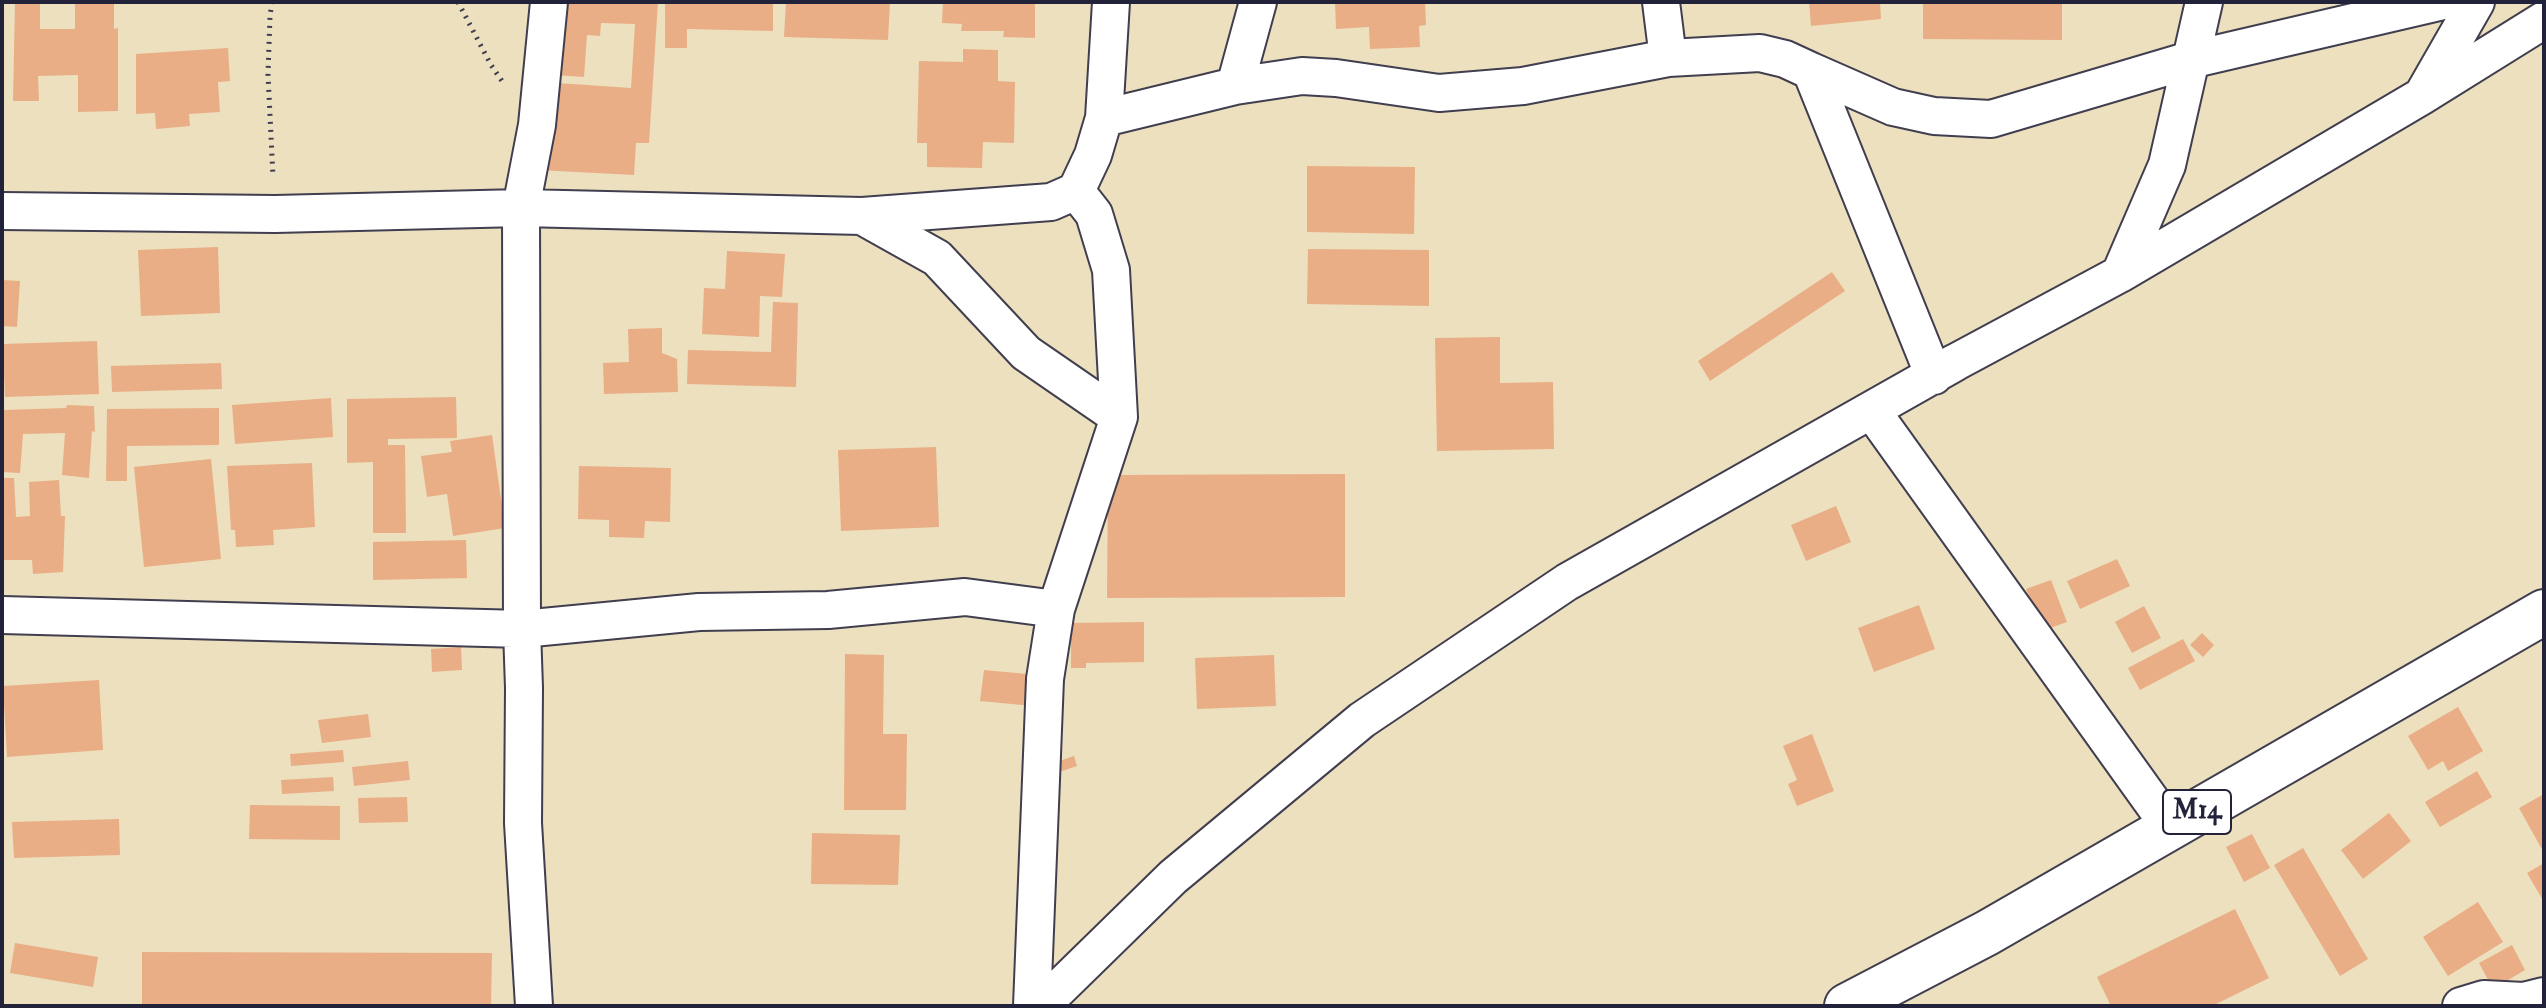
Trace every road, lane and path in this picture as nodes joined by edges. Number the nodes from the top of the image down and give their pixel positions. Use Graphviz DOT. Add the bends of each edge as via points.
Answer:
graph roads {
  1 [pos="272,2"];
  2 [pos="458,2"];
  3 [pos="549,2"];
  4 [pos="1111,2"];
  5 [pos="1258,2"];
  6 [pos="1661,2"];
  7 [pos="2204,2"];
  8 [pos="2439,2"];
  9 [pos="2476,2"];
  10 [pos="2544,20"];
  11 [pos="1668,58"];
  12 [pos="2190,60"];
  13 [pos="1811,71"];
  14 [pos="1235,86"];
  15 [pos="2422,96"];
  16 [pos="1104,118"];
  17 [pos="537,125"];
  18 [pos="1076,191"];
  19 [pos="521,208"];
  20 [pos="2,211"];
  21 [pos="275,214"];
  22 [pos="862,216"];
  23 [pos="2120,274"];
  24 [pos="1934,376"];
  25 [pos="1872,411"];
  26 [pos="1119,417"];
  27 [pos="1056,609"];
  28 [pos="2544,612"];
  29 [pos="2,615"];
  30 [pos="522,629"];
  31 [pos="2170,827"];
  32 [pos="2544,996"];
  33 [pos="534,1006"];
  34 [pos="1032,1006"];
  35 [pos="1041,1006"];
  36 [pos="1847,1006"];
  37 [pos="2461,1006"];
  1 -- 21 [label="path" via="268,74"];
  2 -- 17 [label="path" via="491,65"];
  3 -- 17 [label="street"];
  4 -- 16 [label="street"];
  5 -- 14 [label="street"];
  6 -- 11 [label="street"];
  7 -- 12 [label="street"];
  8 -- 12 [label="street"];
  9 -- 15 [label="street"];
  10 -- 15 [label="street"];
  11 -- 13 [label="street" via="1760,53"];
  11 -- 14 [label="street" via="1523,86 1439,93 1302,76"];
  12 -- 13 [label="street" via="1991,119 1893,107"];
  12 -- 23 [label="street" via="2167,165"];
  13 -- 24 [label="street"];
  14 -- 16 [label="street"];
  15 -- 23 [label="street"];
  16 -- 18 [label="street"];
  17 -- 19 [label="street"];
  18 -- 22 [label="street" via="1051,202"];
  18 -- 26 [label="street" via="1094,214 1111,270"];
  19 -- 21 [label="street"];
  19 -- 22 [label="street"];
  19 -- 30 [label="street"];
  20 -- 21 [label="street"];
  22 -- 26 [label="street" via="937,258 1026,353"];
  23 -- 24 [label="street"];
  24 -- 25 [label="street"];
  25 -- 31 [label="street"];
  25 -- 35 [label="street" via="1567,582 1362,720 1173,877"];
  26 -- 27 [label="street"];
  27 -- 30 [label="street" via="965,597 828,610 699,612"];
  27 -- 34 [label="street" via="1045,679"];
  28 -- 31 [label="main road, M14"];
  29 -- 30 [label="street"];
  30 -- 33 [label="street" via="523,823"];
  31 -- 36 [label="main road, M14" via="1987,933"];
  32 -- 37 [label="street" via="2484,999"];
}
